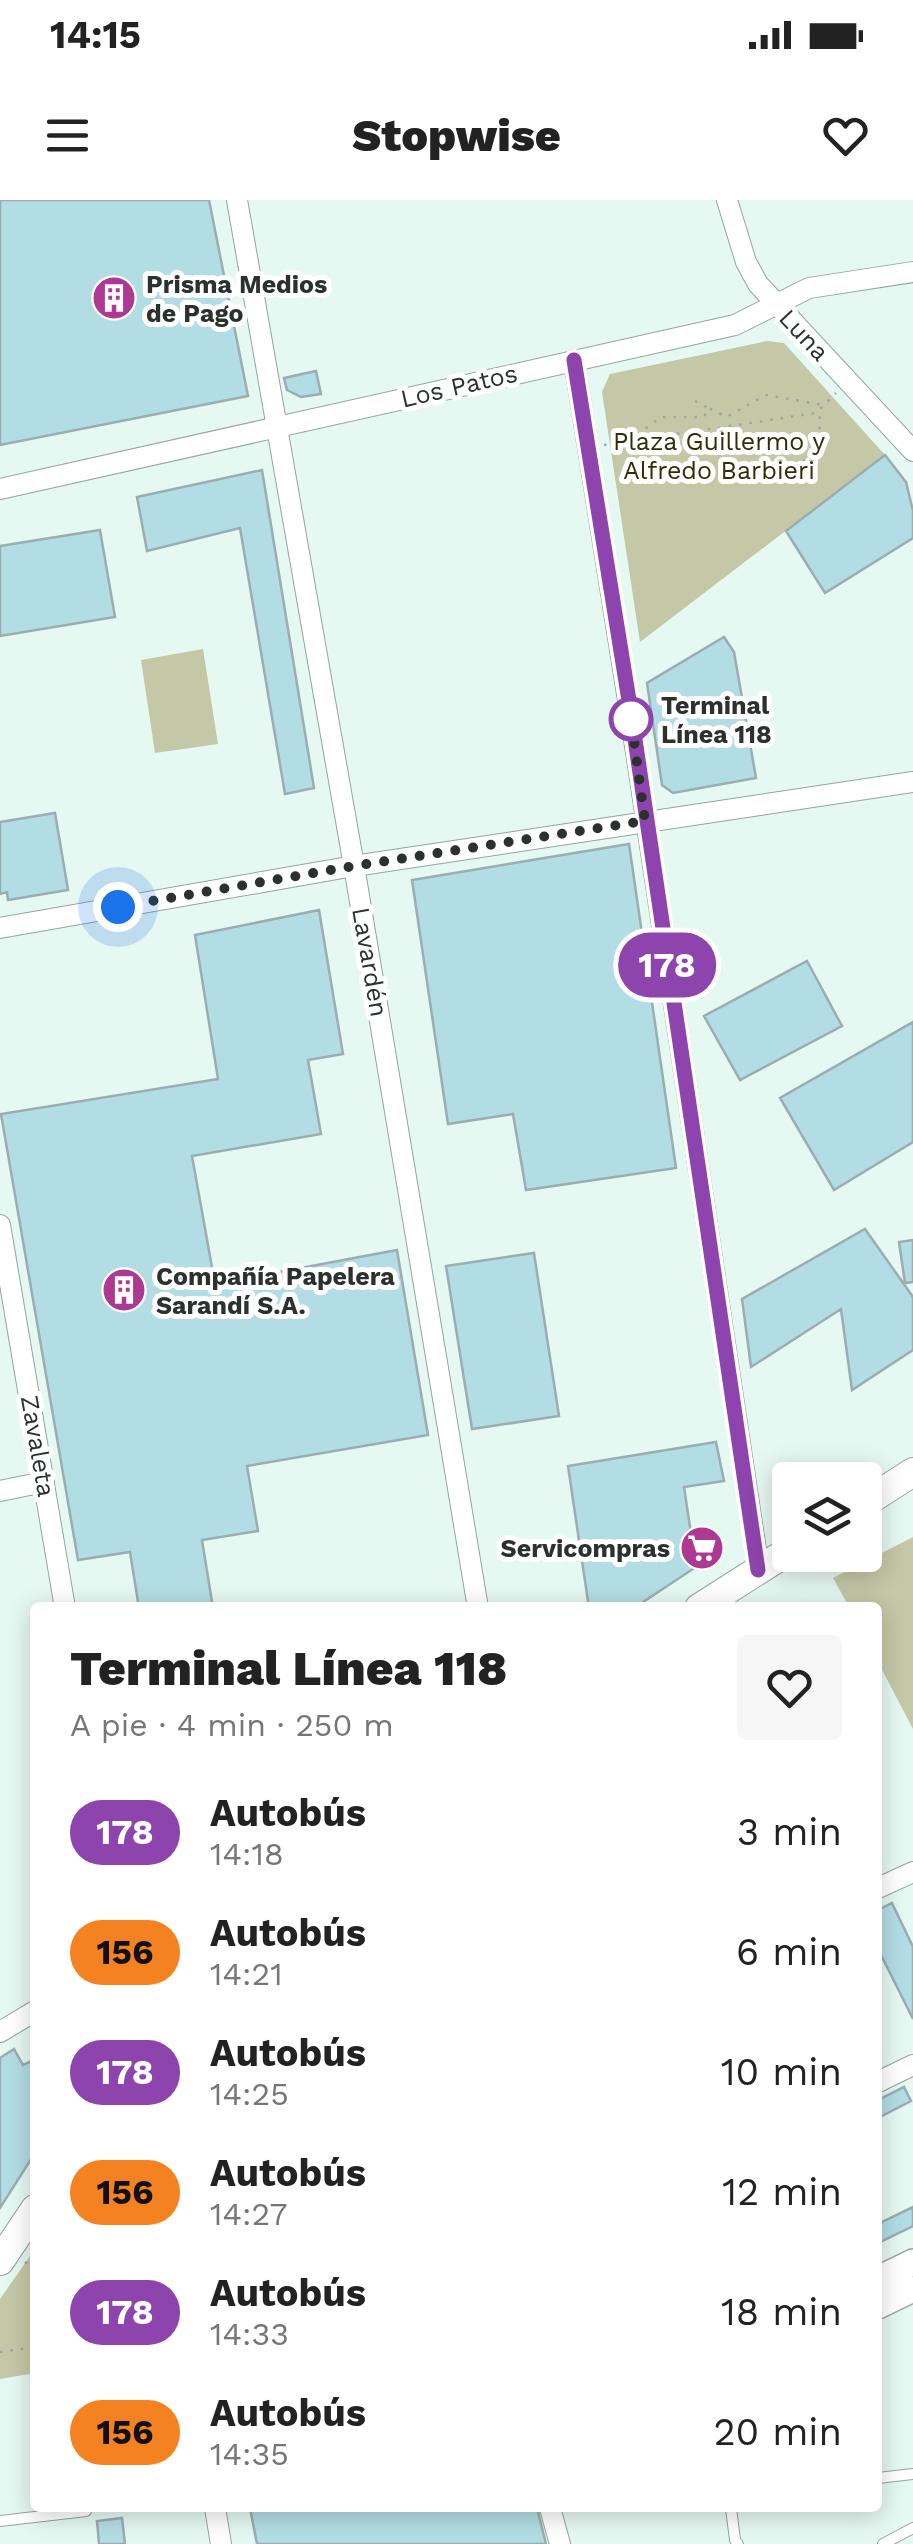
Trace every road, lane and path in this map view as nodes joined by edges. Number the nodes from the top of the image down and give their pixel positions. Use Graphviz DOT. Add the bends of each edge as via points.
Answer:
graph roads {
  1 [pos="237,200"];
  2 [pos="727,200"];
  3 [pos="913,272"];
  4 [pos="776,304"];
  5 [pos="574,360"];
  6 [pos="848,381"];
  7 [pos="695,401"];
  8 [pos="824,406"];
  9 [pos="709,408"];
  10 [pos="820,410"];
  11 [pos="704,417"];
  12 [pos="726,417"];
  13 [pos="741,424"];
  14 [pos="278,428"];
  15 [pos="706,430"];
  16 [pos="627,442"];
  17 [pos="588,448"];
  18 [pos="913,450"];
  19 [pos="774,476"];
  20 [pos="0,490"];
  21 [pos="913,782"];
  22 [pos="645,821"];
  23 [pos="354,866"];
  24 [pos="0,928"];
  25 [pos="0,1226"];
  26 [pos="6,1288"];
  27 [pos="913,1472"];
  28 [pos="44,1482"];
  29 [pos="0,1490"];
  30 [pos="882,1491"];
  31 [pos="772,1561"];
  32 [pos="758,1570"];
  33 [pos="64,1602"];
  34 [pos="477,1602"];
  35 [pos="708,1602"];
  36 [pos="912,1875"];
  37 [pos="882,1886"];
  38 [pos="30,2014"];
  39 [pos="0,2032"];
  40 [pos="913,2064"];
  41 [pos="882,2080"];
  42 [pos="30,2216"];
  43 [pos="0,2261"];
  44 [pos="913,2262"];
  45 [pos="882,2277"];
  46 [pos="913,2289"];
  47 [pos="882,2304"];
  48 [pos="30,2348"];
  49 [pos="0,2352"];
  50 [pos="913,2474"];
  51 [pos="882,2478"];
  52 [pos="70,2512"];
  53 [pos="216,2512"];
  54 [pos="551,2512"];
  55 [pos="731,2512"];
  56 [pos="0,2521"];
  57 [pos="913,2528"];
  58 [pos="886,2543"];
  59 [pos="221,2544"];
  60 [pos="560,2544"];
  61 [pos="738,2544"];
  1 -- 14 [label="street, Lavardén"];
  2 -- 4 [label="street, Luna" via="746,262"];
  3 -- 4 [label="street, Los Patos" via="818,286"];
  4 -- 5 [label="street, Los Patos" via="734,325"];
  4 -- 6 [label="street, Luna"];
  5 -- 14 [label="street, Los Patos"];
  5 -- 17 [label="street"];
  6 -- 8 [label="path"];
  6 -- 18 [label="street, Luna"];
  7 -- 9 [label="path"];
  8 -- 10 [label="path"];
  8 -- 12 [label="path" via="766,395"];
  9 -- 11 [label="path"];
  9 -- 12 [label="path"];
  10 -- 13 [label="path"];
  10 -- 19 [label="path" via="819,452"];
  11 -- 15 [label="path"];
  11 -- 16 [label="path" via="662,417"];
  12 -- 13 [label="path"];
  13 -- 15 [label="path"];
  14 -- 20 [label="street, Los Patos"];
  14 -- 23 [label="street, Lavardén"];
  15 -- 16 [label="path"];
  16 -- 17 [label="path"];
  17 -- 22 [label="street"];
  21 -- 22 [label="street"];
  22 -- 23 [label="street"];
  22 -- 32 [label="street"];
  23 -- 24 [label="street"];
  23 -- 34 [label="street, Lavardén"];
  25 -- 26 [label="street, Zavaleta"];
  26 -- 28 [label="street, Zavaleta"];
  27 -- 30 [label="main road"];
  28 -- 29 [label="street"];
  28 -- 33 [label="street, Zavaleta"];
  31 -- 32 [label="main road"];
  32 -- 35 [label="main road"];
  36 -- 37 [label="street"];
  38 -- 39 [label="street"];
  40 -- 41 [label="street"];
  42 -- 43 [label="main road"];
  44 -- 45 [label="street"];
  46 -- 47 [label="street"];
  48 -- 49 [label="path"];
  50 -- 51 [label="lane"];
  52 -- 56 [label="lane"];
  53 -- 59 [label="street"];
  54 -- 60 [label="street"];
  55 -- 61 [label="lane"];
  57 -- 58 [label="lane"];
}
